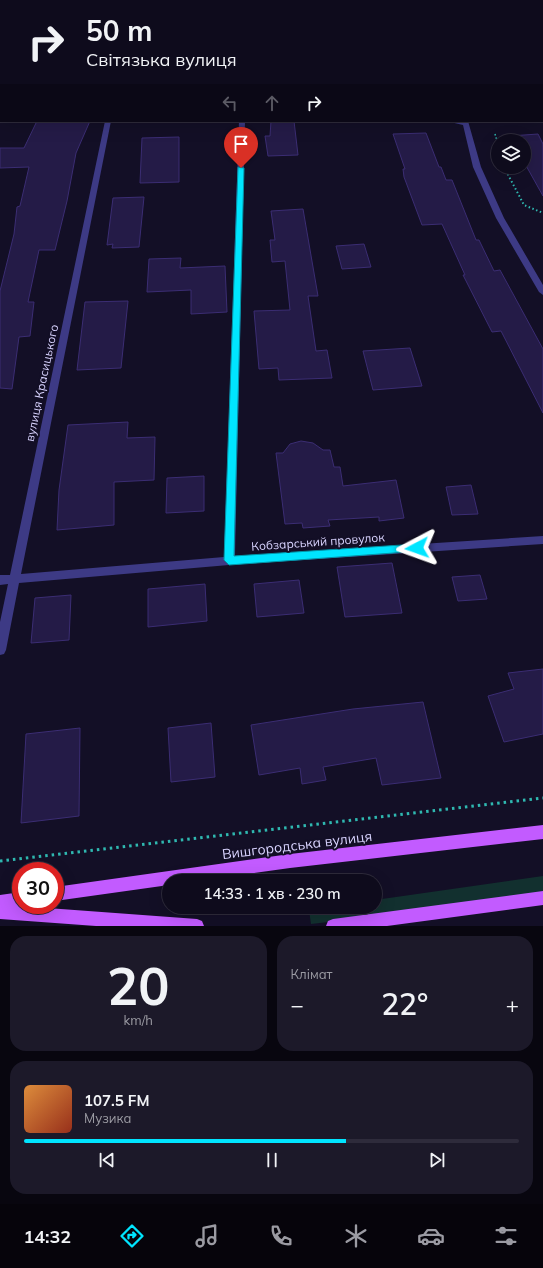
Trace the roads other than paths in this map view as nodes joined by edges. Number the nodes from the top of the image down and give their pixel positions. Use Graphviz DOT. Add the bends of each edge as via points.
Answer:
graph roads {
  1 [pos="108,122"];
  2 [pos="242,122"];
  3 [pos="465,122"];
  4 [pos="543,292"];
  5 [pos="543,540"];
  6 [pos="229,560"];
  7 [pos="14,579"];
  8 [pos="0,580"];
  9 [pos="0,650"];
  10 [pos="543,832"];
  11 [pos="64,893"];
  12 [pos="543,898"];
  13 [pos="12,900"];
  14 [pos="0,902"];
  15 [pos="0,912"];
  16 [pos="197,926"];
  17 [pos="333,926"];
  1 -- 7 [label="street, вулиця Красицького"];
  2 -- 6 [label="street"];
  3 -- 4 [label="street" via="477,167 500,218"];
  5 -- 6 [label="street, Кобзарський провулок"];
  6 -- 7 [label="street, Кобзарський провулок"];
  7 -- 8 [label="street, Кобзарський провулок"];
  7 -- 9 [label="street, вулиця Красицького"];
  10 -- 11 [label="main road, Вишгородська вулиця" via="290,862"];
  12 -- 17 [label="main road"];
  13 -- 14 [label="main road"];
  15 -- 16 [label="main road"];
}
